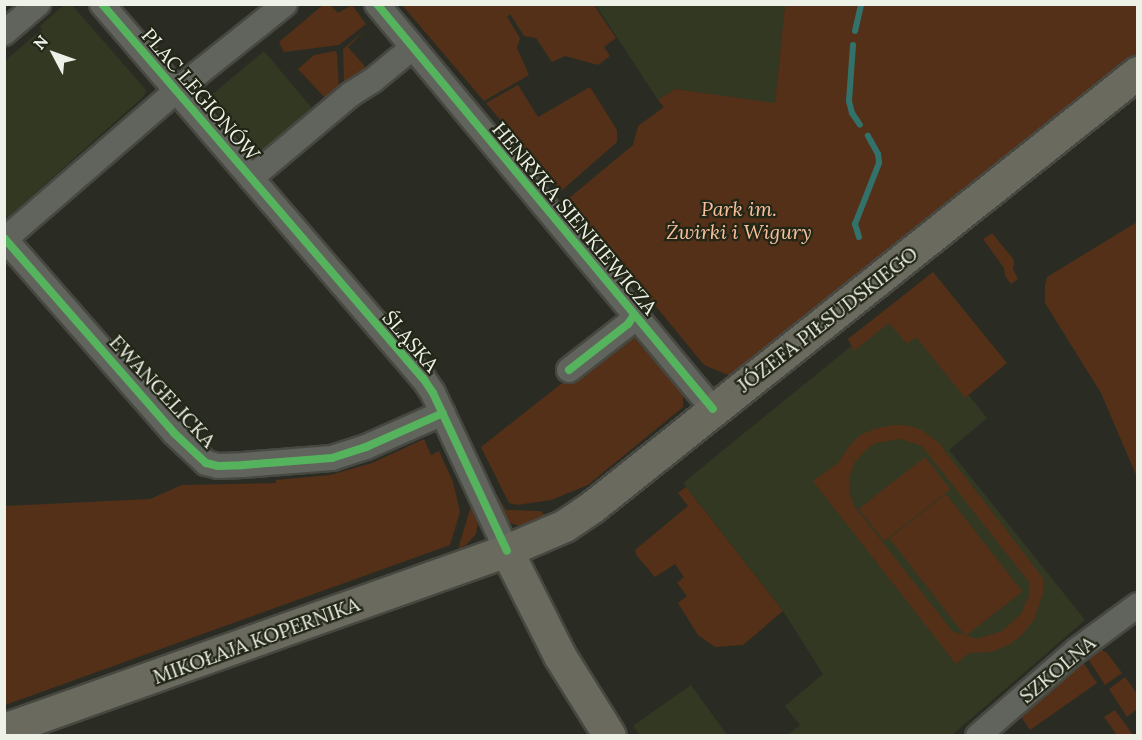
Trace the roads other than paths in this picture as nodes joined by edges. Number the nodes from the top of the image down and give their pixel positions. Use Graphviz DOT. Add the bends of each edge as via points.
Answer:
graph roads {
  1 [pos="38,4"];
  2 [pos="102,4"];
  3 [pos="285,4"];
  4 [pos="377,4"];
  5 [pos="4,33"];
  6 [pos="412,48"];
  7 [pos="1137,73"];
  8 [pos="176,91"];
  9 [pos="251,178"];
  10 [pos="5,239"];
  11 [pos="634,315"];
  12 [pos="569,370"];
  13 [pos="713,409"];
  14 [pos="443,412"];
  15 [pos="507,551"];
  16 [pos="1137,604"];
  17 [pos="8,731"];
  18 [pos="610,735"];
  19 [pos="978,735"];
  1 -- 5 [label="street"];
  2 -- 8 [label="street, PLAC LEGIONÓW"];
  3 -- 8 [label="street, PLAC LEGIONÓW"];
  4 -- 6 [label="street"];
  6 -- 9 [label="street, PLAC LEGIONÓW" via="351,93"];
  6 -- 11 [label="street, HENRYKA SIENKIEWICZA"];
  7 -- 13 [label="main road, JÓZEFA PIŁSUDSKIEGO"];
  8 -- 9 [label="street, PLAC LEGIONÓW"];
  8 -- 10 [label="street"];
  9 -- 14 [label="street, ŚLĄSKA" via="423,378"];
  10 -- 14 [label="street, EWANGELICKA" via="174,434 206,463 218,466 332,458"];
  11 -- 12 [label="street"];
  11 -- 13 [label="street, HENRYKA SIENKIEWICZA"];
  13 -- 15 [label="main road, JÓZEFA PIŁSUDSKIEGO" via="577,519"];
  14 -- 15 [label="street, ŚLĄSKA"];
  15 -- 17 [label="main road, MIKOŁAJA KOPERNIKA"];
  15 -- 18 [label="main road, ŚLĄSKA" via="560,656"];
  16 -- 19 [label="street, SZKOLNA"];
}
